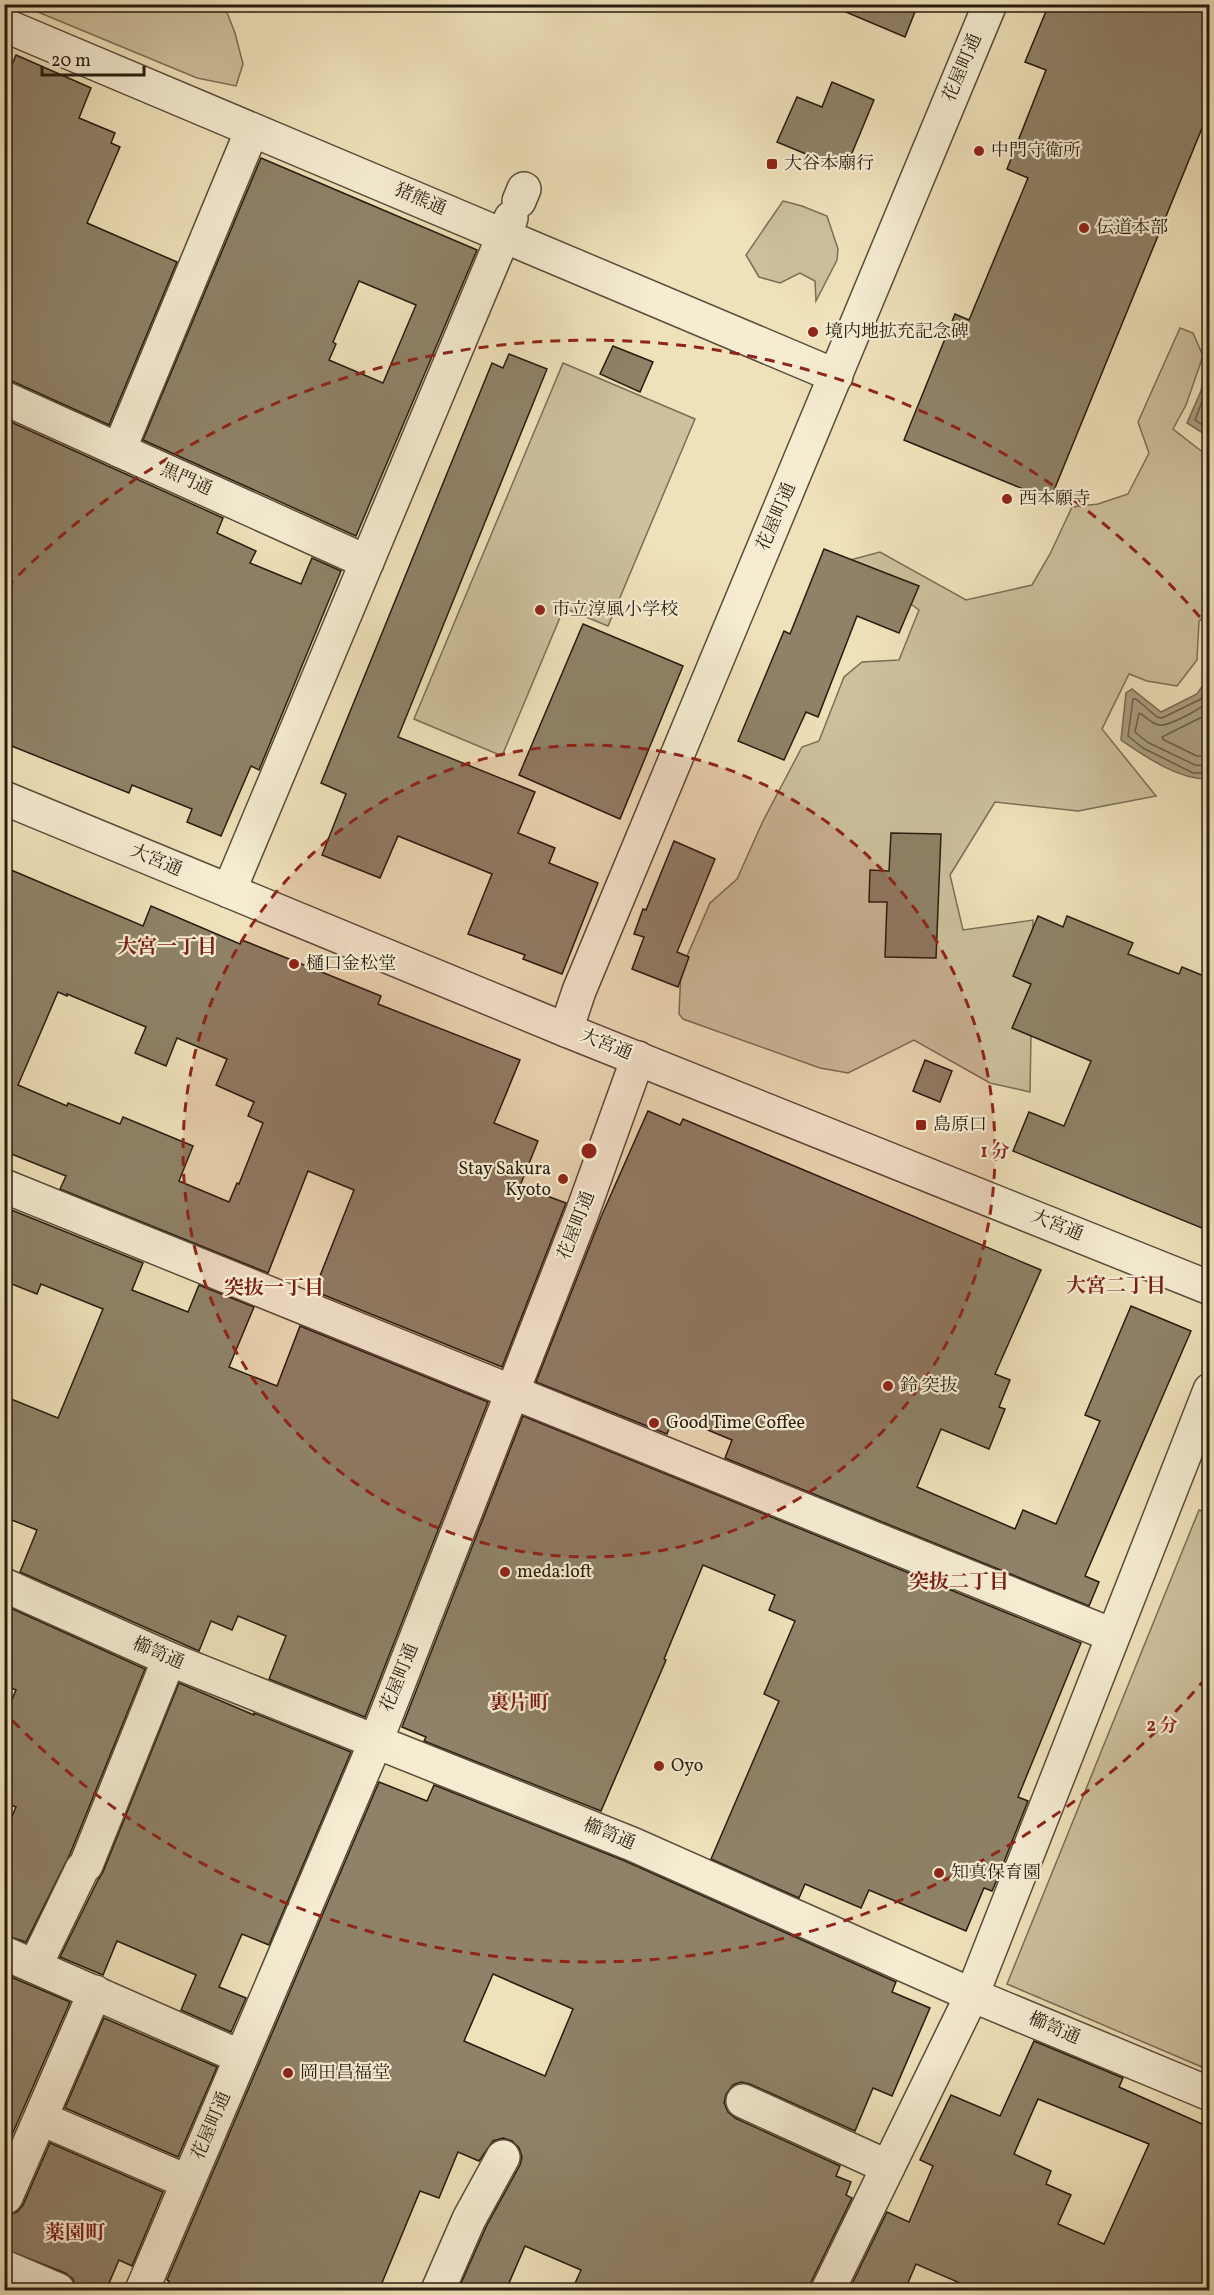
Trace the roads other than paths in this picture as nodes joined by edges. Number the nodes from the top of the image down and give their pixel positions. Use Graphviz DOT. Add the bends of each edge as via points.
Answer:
graph roads {
  1 [pos="990,4"];
  2 [pos="4,25"];
  3 [pos="252,130"];
  4 [pos="515,211"];
  5 [pos="836,376"];
  6 [pos="4,398"];
  7 [pos="119,450"];
  8 [pos="367,562"];
  9 [pos="4,798"];
  10 [pos="228,891"];
  11 [pos="566,1030"];
  12 [pos="638,1058"];
  13 [pos="4,1186"];
  14 [pos="1209,1287"];
  15 [pos="1209,1390"];
  16 [pos="513,1393"];
  17 [pos="7,1592"];
  18 [pos="1112,1635"];
  19 [pos="169,1659"];
  20 [pos="376,1741"];
  21 [pos="4,1953"];
  22 [pos="36,1966"];
  23 [pos="95,1992"];
  24 [pos="972,1995"];
  25 [pos="241,2057"];
  26 [pos="1209,2094"];
  27 [pos="743,2102"];
  28 [pos="42,2119"];
  29 [pos="503,2157"];
  30 [pos="888,2167"];
  31 [pos="188,2182"];
  32 [pos="6,2197"];
  33 [pos="4,2267"];
  34 [pos="58,2290"];
  35 [pos="142,2290"];
  36 [pos="438,2290"];
  37 [pos="828,2290"];
  1 -- 5 [label="street, 花屋町通"];
  2 -- 3 [label="street, 猪熊通"];
  3 -- 4 [label="street, 猪熊通"];
  3 -- 7 [label="street"];
  4 -- 5 [label="street, 猪熊通"];
  4 -- 8 [label="street"];
  5 -- 11 [label="street, 花屋町通"];
  6 -- 7 [label="street, 黒門通"];
  7 -- 8 [label="street, 黒門通"];
  8 -- 10 [label="street"];
  9 -- 10 [label="street, 大宮通"];
  10 -- 11 [label="street, 大宮通"];
  11 -- 12 [label="street, 大宮通"];
  12 -- 14 [label="street, 大宮通"];
  12 -- 16 [label="street, 花屋町通"];
  13 -- 16 [label="street"];
  15 -- 18 [label="street"];
  16 -- 18 [label="street"];
  16 -- 20 [label="street, 花屋町通"];
  17 -- 19 [label="street, 櫛笥通"];
  18 -- 24 [label="street"];
  19 -- 20 [label="street, 櫛笥通"];
  19 -- 22 [label="street" via="86,1865"];
  20 -- 24 [label="street, 櫛笥通" via="632,1844"];
  20 -- 25 [label="street, 花屋町通"];
  21 -- 22 [label="street"];
  22 -- 23 [label="street"];
  23 -- 25 [label="street"];
  23 -- 28 [label="street"];
  24 -- 26 [label="street, 櫛笥通"];
  24 -- 30 [label="street"];
  25 -- 31 [label="street, 花屋町通"];
  27 -- 30 [label="street"];
  28 -- 31 [label="street"];
  28 -- 32 [label="street"];
  29 -- 36 [label="street" via="469,2219"];
  30 -- 37 [label="street"];
  31 -- 35 [label="street, 花屋町通"];
  33 -- 34 [label="street"];
}
